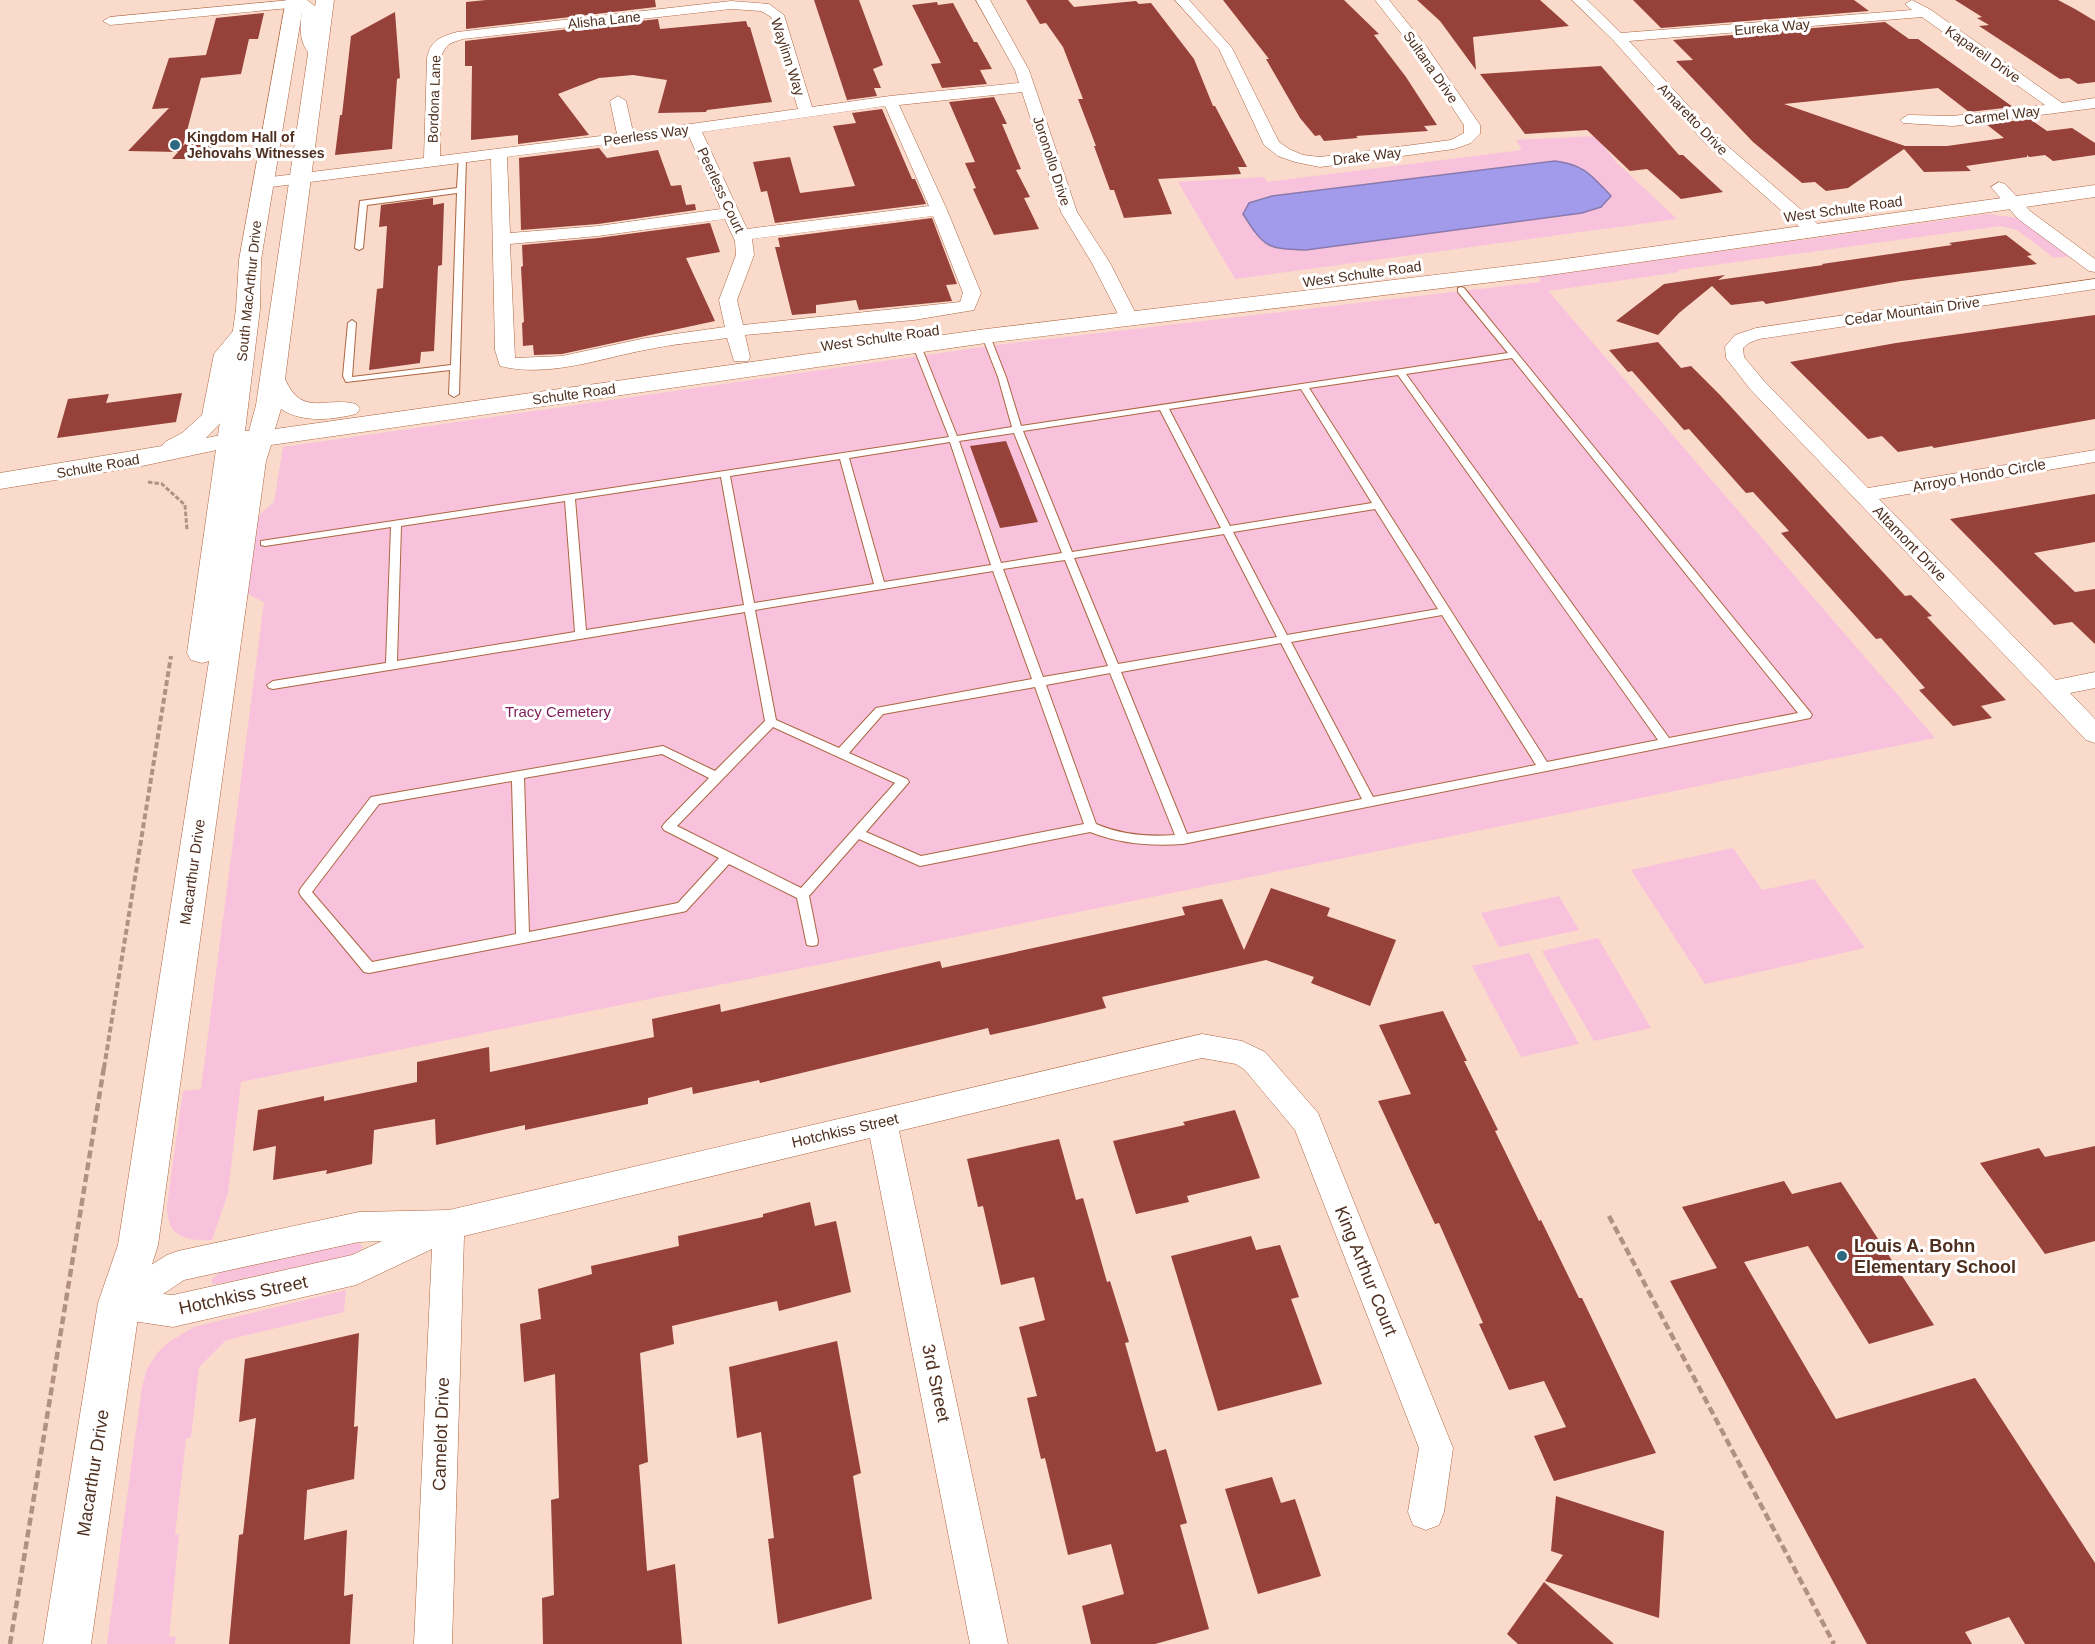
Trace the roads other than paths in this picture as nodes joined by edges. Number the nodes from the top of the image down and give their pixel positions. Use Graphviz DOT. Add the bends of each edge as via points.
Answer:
graph roads {
  1 [pos="325,0"];
  2 [pos="983,0"];
  3 [pos="1182,0"];
  4 [pos="1382,0"];
  5 [pos="1580,0"];
  6 [pos="1907,0"];
  7 [pos="295,2"];
  8 [pos="764,7"];
  9 [pos="1926,14"];
  10 [pos="110,21"];
  11 [pos="1618,37"];
  12 [pos="445,40"];
  13 [pos="317,54"];
  14 [pos="1028,87"];
  15 [pos="618,101"];
  16 [pos="2095,103"];
  17 [pos="2060,108"];
  18 [pos="893,109"];
  19 [pos="806,112"];
  20 [pos="1908,120"];
  21 [pos="693,129"];
  22 [pos="1470,137"];
  23 [pos="626,138"];
  24 [pos="499,154"];
  25 [pos="462,158"];
  26 [pos="432,162"];
  27 [pos="2095,174"];
  28 [pos="299,178"];
  29 [pos="263,183"];
  30 [pos="461,190"];
  31 [pos="2095,191"];
  32 [pos="2013,197"];
  33 [pos="939,210"];
  34 [pos="730,213"];
  35 [pos="1796,215"];
  36 [pos="1815,231"];
  37 [pos="742,235"];
  38 [pos="503,239"];
  39 [pos="2095,247"];
  40 [pos="359,248"];
  41 [pos="2095,267"];
  42 [pos="2095,284"];
  43 [pos="1461,290"];
  44 [pos="1126,312"];
  45 [pos="352,323"];
  46 [pos="246,330"];
  47 [pos="734,333"];
  48 [pos="986,336"];
  49 [pos="917,346"];
  50 [pos="1734,347"];
  51 [pos="1514,355"];
  52 [pos="741,357"];
  53 [pos="456,367"];
  54 [pos="628,372"];
  55 [pos="1400,372"];
  56 [pos="272,378"];
  57 [pos="1303,386"];
  58 [pos="454,394"];
  59 [pos="1163,407"];
  60 [pos="1017,429"];
  61 [pos="251,437"];
  62 [pos="954,439"];
  63 [pos="844,456"];
  64 [pos="2095,456"];
  65 [pos="140,469"];
  66 [pos="725,474"];
  67 [pos="0,481"];
  68 [pos="1864,495"];
  69 [pos="570,497"];
  70 [pos="1378,505"];
  71 [pos="396,523"];
  72 [pos="1227,530"];
  73 [pos="265,543"];
  74 [pos="1069,556"];
  75 [pos="998,567"];
  76 [pos="880,586"];
  77 [pos="749,607"];
  78 [pos="1445,611"];
  79 [pos="581,634"];
  80 [pos="1284,640"];
  81 [pos="391,666"];
  82 [pos="1115,670"];
  83 [pos="2095,680"];
  84 [pos="1039,682"];
  85 [pos="273,685"];
  86 [pos="2051,689"];
  87 [pos="771,722"];
  88 [pos="2095,734"];
  89 [pos="1666,743"];
  90 [pos="842,753"];
  91 [pos="1544,768"];
  92 [pos="518,776"];
  93 [pos="716,777"];
  94 [pos="1370,802"];
  95 [pos="1091,827"];
  96 [pos="857,833"];
  97 [pos="1184,839"];
  98 [pos="728,857"];
  99 [pos="803,894"];
  100 [pos="523,938"];
  101 [pos="813,941"];
  102 [pos="1242,1053"];
  103 [pos="882,1121"];
  104 [pos="449,1224"];
  105 [pos="119,1303"];
  106 [pos="1426,1512"];
  107 [pos="67,1644"];
  108 [pos="433,1644"];
  109 [pos="989,1644"];
  1 -- 13 [label="main road"];
  2 -- 14 [label="street, Joronollo Drive"];
  3 -- 22 [label="street, Drake Way" via="1225,48 1272,145 1285,155 1320,162 1454,144"];
  4 -- 22 [label="street, Sultana Drive" via="1421,49 1472,125"];
  5 -- 11 [label="street, Amaretto Drive"];
  6 -- 9 [label="street, Kapareil Drive"];
  7 -- 10 [label="street"];
  7 -- 13 [label="street" via="309,7 306,38"];
  7 -- 29 [label="main road, South MacArthur Drive"];
  8 -- 12 [label="street, Alisha Lane" via="730,5"];
  8 -- 19 [label="street, Waylinn Way" via="777,15"];
  9 -- 11 [label="street, Eureka Way"];
  9 -- 17 [label="street, Kapareil Drive"];
  11 -- 35 [label="street, Amaretto Drive" via="1710,139"];
  12 -- 26 [label="street, Bordona Lane" via="436,46 434,58"];
  13 -- 28 [label="main road"];
  14 -- 18 [label="street, Peerless Way"];
  14 -- 44 [label="street, Joronollo Drive" via="1069,212"];
  15 -- 23 [label="street"];
  16 -- 17 [label="street, Carmel Way"];
  17 -- 20 [label="street, Carmel Way" via="1953,121"];
  18 -- 19 [label="street, Peerless Way"];
  18 -- 33 [label="street"];
  19 -- 21 [label="street, Peerless Way"];
  21 -- 23 [label="street, Peerless Way"];
  21 -- 34 [label="street, Peerless Court"];
  23 -- 24 [label="street, Peerless Way"];
  24 -- 25 [label="street, Peerless Way"];
  24 -- 38 [label="street"];
  25 -- 26 [label="street, Peerless Way"];
  25 -- 30 [label="lane"];
  26 -- 28 [label="street, Peerless Way"];
  27 -- 32 [label="main road, West Schulte Road"];
  28 -- 29 [label="street, Peerless Way"];
  28 -- 56 [label="main road"];
  29 -- 46 [label="main road, South MacArthur Drive" via="250,260"];
  30 -- 40 [label="lane" via="363,203"];
  30 -- 53 [label="lane"];
  31 -- 32 [label="main road, West Schulte Road"];
  32 -- 35 [label="main road, West Schulte Road"];
  32 -- 36 [label="main road, West Schulte Road"];
  32 -- 39 [label="street"];
  32 -- 41 [label="street"];
  33 -- 37 [label="street"];
  33 -- 47 [label="street" via="972,293 968,306"];
  34 -- 37 [label="street, Peerless Court"];
  34 -- 38 [label="street"];
  35 -- 36 [label="street, Amaretto Drive"];
  35 -- 44 [label="main road, West Schulte Road"];
  36 -- 44 [label="main road, West Schulte Road" via="1543,269"];
  37 -- 47 [label="street, Peerless Court" via="745,255 729,300"];
  38 -- 47 [label="street" via="507,362 519,366 560,361 662,341"];
  42 -- 50 [label="street, Cedar Mountain Drive" via="1756,334"];
  43 -- 51 [label="lane"];
  44 -- 48 [label="main road, West Schulte Road"];
  44 -- 52 [label="main road, West Schulte Road"];
  45 -- 53 [label="lane" via="349,380"];
  46 -- 61 [label="main road, South MacArthur Drive"];
  46 -- 65 [label="street" via="226,354 214,417 190,438"];
  47 -- 52 [label="street, Peerless Court"];
  48 -- 49 [label="main road, West Schulte Road"];
  48 -- 60 [label="lane"];
  49 -- 61 [label="main road, Schulte Road"];
  49 -- 62 [label="lane"];
  50 -- 68 [label="street, Altamont Drive" via="1735,358 1757,385"];
  51 -- 55 [label="lane"];
  51 -- 89 [label="lane" via="1806,716"];
  52 -- 54 [label="main road, West Schulte Road"];
  53 -- 58 [label="lane"];
  54 -- 58 [label="main road"];
  54 -- 61 [label="main road, Schulte Road"];
  55 -- 57 [label="lane"];
  55 -- 89 [label="lane"];
  56 -- 58 [label="main road" via="284,402 313,411"];
  56 -- 61 [label="main road" via="269,405"];
  57 -- 59 [label="lane"];
  57 -- 70 [label="lane"];
  59 -- 60 [label="lane"];
  59 -- 72 [label="lane"];
  60 -- 62 [label="lane"];
  60 -- 74 [label="lane"];
  61 -- 65 [label="street, Schulte Road"];
  61 -- 105 [label="main road, Macarthur Drive" via="253,461 138,1245"];
  62 -- 63 [label="lane"];
  62 -- 75 [label="lane"];
  63 -- 66 [label="lane"];
  63 -- 76 [label="lane"];
  64 -- 68 [label="street, Arroyo Hondo Circle"];
  65 -- 67 [label="street, Schulte Road"];
  66 -- 69 [label="lane"];
  66 -- 77 [label="lane"];
  68 -- 86 [label="street, Altamont Drive"];
  69 -- 71 [label="lane"];
  69 -- 79 [label="lane"];
  70 -- 72 [label="lane"];
  70 -- 78 [label="lane"];
  71 -- 73 [label="lane"];
  71 -- 81 [label="lane"];
  72 -- 74 [label="lane"];
  72 -- 80 [label="lane"];
  74 -- 75 [label="lane"];
  74 -- 82 [label="lane"];
  75 -- 76 [label="lane"];
  75 -- 84 [label="lane"];
  76 -- 77 [label="lane"];
  77 -- 79 [label="lane"];
  77 -- 87 [label="lane"];
  78 -- 80 [label="lane"];
  78 -- 91 [label="lane"];
  79 -- 81 [label="lane"];
  80 -- 82 [label="lane"];
  80 -- 94 [label="lane"];
  81 -- 85 [label="lane"];
  82 -- 84 [label="lane"];
  82 -- 97 [label="lane"];
  83 -- 86 [label="street"];
  84 -- 90 [label="lane" via="880,711"];
  84 -- 95 [label="lane"];
  86 -- 88 [label="street, Altamont Drive"];
  87 -- 90 [label="lane"];
  87 -- 93 [label="lane"];
  89 -- 91 [label="lane"];
  90 -- 96 [label="lane" via="903,782"];
  91 -- 94 [label="lane"];
  92 -- 93 [label="lane" via="663,750"];
  92 -- 100 [label="lane"];
  92 -- 100 [label="lane" via="375,800 305,892 369,968"];
  93 -- 98 [label="lane" via="668,827"];
  94 -- 97 [label="lane"];
  95 -- 96 [label="lane" via="920,861"];
  95 -- 97 [label="lane" via="1115,838 1148,842"];
  96 -- 99 [label="lane"];
  98 -- 99 [label="lane"];
  98 -- 100 [label="lane" via="682,907"];
  99 -- 101 [label="lane"];
  102 -- 103 [label="street, Hotchkiss Street" via="1202,1046"];
  102 -- 106 [label="street, King Arthur Court" via="1255,1061 1307,1122 1436,1448"];
  103 -- 104 [label="street, Hotchkiss Street"];
  103 -- 109 [label="street, 3rd Street"];
  104 -- 105 [label="street, Hotchkiss Street" via="358,1227 177,1266"];
  104 -- 105 [label="street, Hotchkiss Street" via="356,1270 172,1311"];
  104 -- 108 [label="street, Camelot Drive"];
  105 -- 107 [label="main road, Macarthur Drive"];
}
